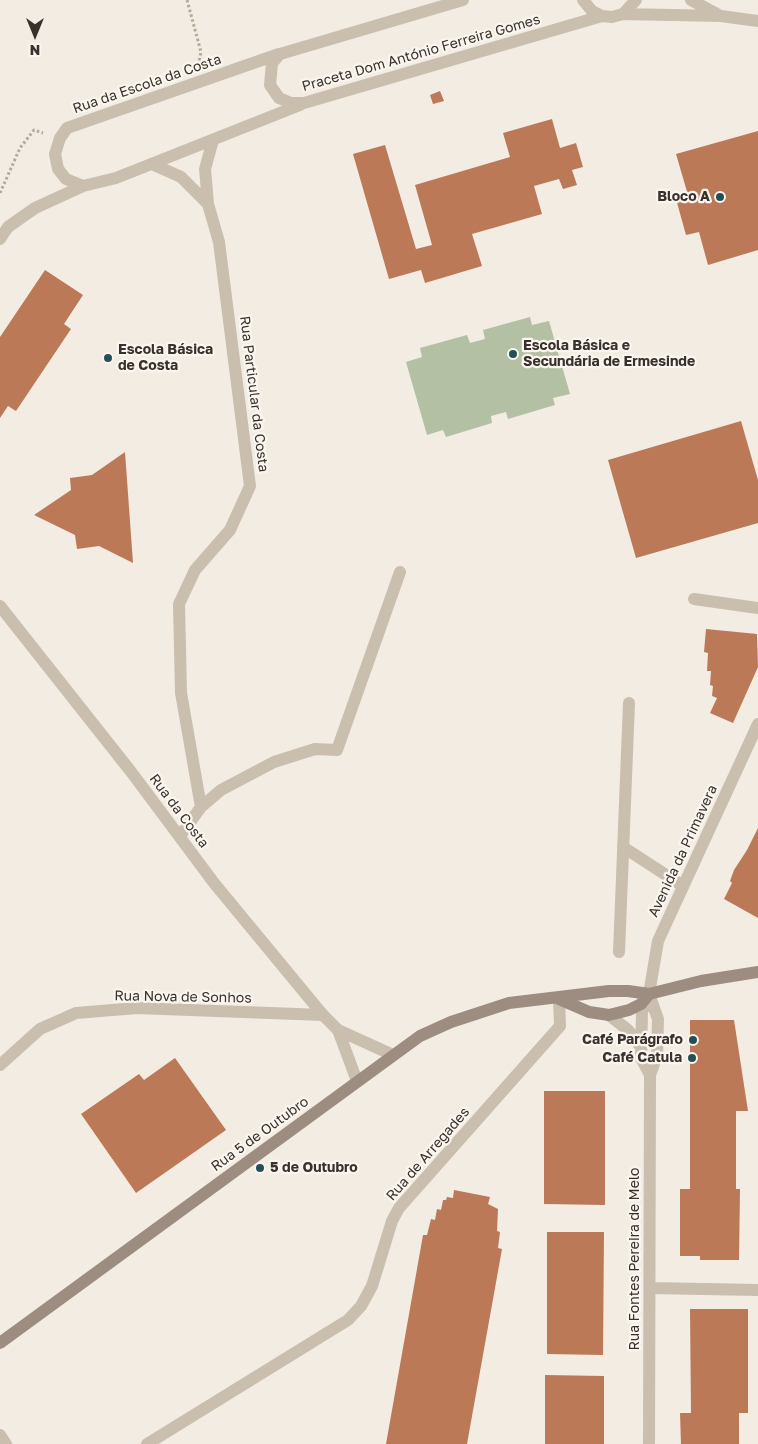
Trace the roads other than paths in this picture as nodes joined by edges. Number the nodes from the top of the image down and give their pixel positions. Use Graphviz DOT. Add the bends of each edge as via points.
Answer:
graph roads {
  1 [pos="463,0"];
  2 [pos="583,0"];
  3 [pos="636,0"];
  4 [pos="691,0"];
  5 [pos="623,14"];
  6 [pos="602,16"];
  7 [pos="721,16"];
  8 [pos="758,21"];
  9 [pos="280,54"];
  10 [pos="308,102"];
  11 [pos="213,140"];
  12 [pos="152,164"];
  13 [pos="83,186"];
  14 [pos="208,204"];
  15 [pos="0,239"];
  16 [pos="400,572"];
  17 [pos="694,599"];
  18 [pos="0,606"];
  19 [pos="758,608"];
  20 [pos="629,704"];
  21 [pos="758,724"];
  22 [pos="201,807"];
  23 [pos="180,836"];
  24 [pos="623,847"];
  25 [pos="683,886"];
  26 [pos="619,952"];
  27 [pos="758,972"];
  28 [pos="649,994"];
  29 [pos="559,999"];
  30 [pos="609,1014"];
  31 [pos="323,1015"];
  32 [pos="338,1030"];
  33 [pos="641,1047"];
  34 [pos="393,1055"];
  35 [pos="0,1064"];
  36 [pos="650,1075"];
  37 [pos="357,1081"];
  38 [pos="650,1288"];
  39 [pos="758,1290"];
  40 [pos="0,1343"];
  41 [pos="0,1435"];
  42 [pos="6,1444"];
  43 [pos="148,1444"];
  44 [pos="649,1444"];
  1 -- 9 [label="street"];
  2 -- 6 [label="street" via="592,11"];
  3 -- 5 [label="street"];
  4 -- 7 [label="street"];
  5 -- 6 [label="street, Praceta Dom António Ferreira Gomes"];
  5 -- 7 [label="street, Praceta Dom António Ferreira Gomes"];
  6 -- 10 [label="street, Praceta Dom António Ferreira Gomes"];
  7 -- 8 [label="street"];
  9 -- 10 [label="street, Praceta Dom António Ferreira Gomes" via="272,63 270,85 279,98 291,103"];
  9 -- 13 [label="street, Rua da Escola da Costa" via="67,128 55,154 58,169 66,180"];
  10 -- 11 [label="street"];
  11 -- 12 [label="street"];
  11 -- 14 [label="street, Rua Particular da Costa" via="205,169"];
  12 -- 13 [label="street"];
  12 -- 14 [label="street, Rua Particular da Costa" via="181,176"];
  13 -- 15 [label="street" via="35,208 8,227"];
  14 -- 22 [label="street, Rua Particular da Costa" via="219,242 250,486 230,530 195,570 179,604 181,693"];
  16 -- 22 [label="street" via="337,750 315,749 274,762 221,790"];
  17 -- 19 [label="street"];
  18 -- 23 [label="street, Rua da Costa"];
  20 -- 24 [label="street"];
  21 -- 25 [label="street, Avenida da Primavera"];
  22 -- 23 [label="street"];
  23 -- 31 [label="street, Rua da Costa"];
  24 -- 25 [label="street"];
  24 -- 26 [label="street"];
  25 -- 28 [label="street, Avenida da Primavera" via="658,941"];
  27 -- 28 [label="main road, Rua 5 de Outubro"];
  28 -- 29 [label="main road, Rua 5 de Outubro" via="609,992"];
  28 -- 30 [label="main road, Rua 5 de Outubro" via="641,1004 629,1010"];
  28 -- 33 [label="street, Rua Fontes Pereira de Melo" via="642,1012"];
  28 -- 36 [label="street, Rua Fontes Pereira de Melo" via="658,1019 657,1056"];
  29 -- 30 [label="main road, Rua 5 de Outubro" via="590,1012"];
  29 -- 34 [label="main road, Rua 5 de Outubro" via="525,1001 480,1012 420,1036"];
  29 -- 43 [label="street, Rua de Arregades" via="560,1026 399,1208 372,1286 361,1306 348,1320"];
  30 -- 33 [label="street, Rua Fontes Pereira de Melo" via="628,1030"];
  31 -- 32 [label="street, Rua da Costa"];
  31 -- 35 [label="street, Rua Nova de Sonhos" via="137,1008 76,1013 40,1029"];
  32 -- 34 [label="street, Rua da Costa"];
  32 -- 37 [label="street, Rua da Costa"];
  33 -- 36 [label="street, Rua Fontes Pereira de Melo"];
  34 -- 37 [label="main road, Rua 5 de Outubro"];
  36 -- 38 [label="street, Rua Fontes Pereira de Melo"];
  37 -- 40 [label="main road, Rua 5 de Outubro"];
  38 -- 39 [label="street"];
  38 -- 44 [label="street, Rua Fontes Pereira de Melo"];
  41 -- 42 [label="street"];
}
